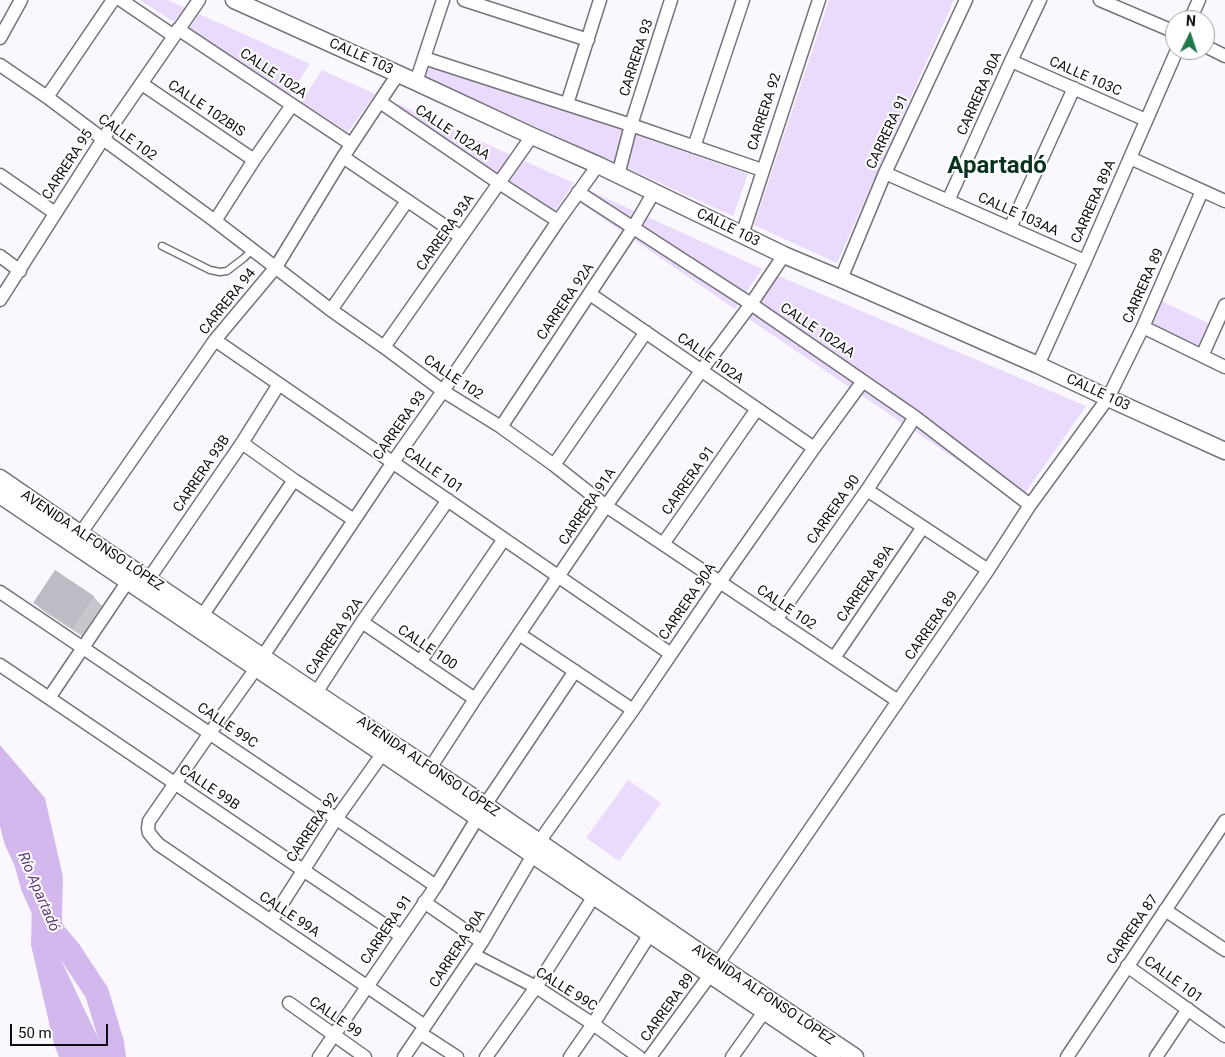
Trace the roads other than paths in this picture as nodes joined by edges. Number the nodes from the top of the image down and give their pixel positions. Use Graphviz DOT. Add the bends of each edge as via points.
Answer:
graph roads {
  1 [pos="21,0"];
  2 [pos="113,0"];
  3 [pos="120,0"];
  4 [pos="199,0"];
  5 [pos="234,0"];
  6 [pos="443,0"];
  7 [pos="464,0"];
  8 [pos="600,0"];
  9 [pos="672,0"];
  10 [pos="743,0"];
  11 [pos="818,0"];
  12 [pos="966,0"];
  13 [pos="1040,0"];
  14 [pos="1100,0"];
  15 [pos="1165,28"];
  16 [pos="176,32"];
  17 [pos="0,38"];
  18 [pos="588,40"];
  19 [pos="424,58"];
  20 [pos="1173,60"];
  21 [pos="1011,61"];
  22 [pos="0,66"];
  23 [pos="398,74"];
  24 [pos="416,82"];
  25 [pos="142,84"];
  26 [pos="1074,88"];
  27 [pos="47,97"];
  28 [pos="380,102"];
  29 [pos="566,104"];
  30 [pos="292,105"];
  31 [pos="1146,120"];
  32 [pos="631,125"];
  33 [pos="532,136"];
  34 [pos="103,139"];
  35 [pos="351,144"];
  36 [pos="694,147"];
  37 [pos="342,157"];
  38 [pos="1130,158"];
  39 [pos="254,160"];
  40 [pos="598,165"];
  41 [pos="762,170"];
  42 [pos="885,173"];
  43 [pos="0,175"];
  44 [pos="618,175"];
  45 [pos="499,183"];
  46 [pos="1202,191"];
  47 [pos="578,192"];
  48 [pos="654,192"];
  49 [pos="407,200"];
  50 [pos="948,201"];
  51 [pos="1225,201"];
  52 [pos="55,213"];
  53 [pos="215,221"];
  54 [pos="558,221"];
  55 [pos="633,228"];
  56 [pos="1010,228"];
  57 [pos="742,235"];
  58 [pos="461,237"];
  59 [pos="162,246"];
  60 [pos="252,250"];
  61 [pos="784,255"];
  62 [pos="0,256"];
  63 [pos="1085,261"];
  64 [pos="276,267"];
  65 [pos="20,271"];
  66 [pos="841,279"];
  67 [pos="590,294"];
  68 [pos="0,300"];
  69 [pos="751,304"];
  70 [pos="1225,305"];
  71 [pos="332,310"];
  72 [pos="1142,327"];
  73 [pos="646,332"];
  74 [pos="215,340"];
  75 [pos="384,347"];
  76 [pos="1202,356"];
  77 [pos="1038,365"];
  78 [pos="1225,367"];
  79 [pos="701,371"];
  80 [pos="863,381"];
  81 [pos="279,384"];
  82 [pos="443,391"];
  83 [pos="1108,398"];
  84 [pos="757,409"];
  85 [pos="915,417"];
  86 [pos="501,427"];
  87 [pos="242,443"];
  88 [pos="814,448"];
  89 [pos="1225,451"];
  90 [pos="393,462"];
  91 [pos="554,465"];
  92 [pos="0,478"];
  93 [pos="294,480"];
  94 [pos="867,490"];
  95 [pos="0,495"];
  96 [pos="448,500"];
  97 [pos="1030,505"];
  98 [pos="606,506"];
  99 [pos="354,520"];
  100 [pos="923,527"];
  101 [pos="77,539"];
  102 [pos="504,539"];
  103 [pos="663,544"];
  104 [pos="988,570"];
  105 [pos="558,577"];
  106 [pos="148,580"];
  107 [pos="128,581"];
  108 [pos="720,582"];
  109 [pos="0,592"];
  110 [pos="202,616"];
  111 [pos="776,620"];
  112 [pos="362,622"];
  113 [pos="519,634"];
  114 [pos="82,647"];
  115 [pos="671,654"];
  116 [pos="834,658"];
  117 [pos="260,662"];
  118 [pos="420,662"];
  119 [pos="0,666"];
  120 [pos="575,671"];
  121 [pos="316,693"];
  122 [pos="49,698"];
  123 [pos="475,699"];
  124 [pos="898,701"];
  125 [pos="633,710"];
  126 [pos="210,733"];
  127 [pos="383,753"];
  128 [pos="426,774"];
  129 [pos="175,783"];
  130 [pos="481,811"];
  131 [pos="336,819"];
  132 [pos="149,821"];
  133 [pos="1225,821"];
  134 [pos="536,848"];
  135 [pos="303,870"];
  136 [pos="436,886"];
  137 [pos="594,896"];
  138 [pos="424,902"];
  139 [pos="1165,910"];
  140 [pos="270,920"];
  141 [pos="650,934"];
  142 [pos="402,936"];
  143 [pos="482,942"];
  144 [pos="1225,950"];
  145 [pos="474,955"];
  146 [pos="1127,966"];
  147 [pos="714,970"];
  148 [pos="367,986"];
  149 [pos="536,987"];
  150 [pos="288,1003"];
  151 [pos="1188,1009"];
  152 [pos="764,1012"];
  153 [pos="593,1024"];
  154 [pos="422,1030"];
  155 [pos="334,1035"];
  156 [pos="1225,1036"];
  157 [pos="319,1057"];
  158 [pos="365,1057"];
  159 [pos="404,1057"];
  160 [pos="457,1057"];
  161 [pos="486,1057"];
  162 [pos="570,1057"];
  163 [pos="639,1057"];
  164 [pos="650,1057"];
  165 [pos="732,1057"];
  166 [pos="832,1057"];
  167 [pos="855,1057"];
  168 [pos="1066,1057"];
  169 [pos="1156,1057"];
  1 -- 17 [label="street"];
  2 -- 27 [label="street"];
  3 -- 16 [label="street, CALLE 102A"];
  4 -- 16 [label="street, CARRERA 95"];
  5 -- 23 [label="street, CALLE 103"];
  6 -- 19 [label="street"];
  7 -- 18 [label="street"];
  8 -- 18 [label="street"];
  9 -- 32 [label="street, CARRERA 93"];
  10 -- 36 [label="street"];
  11 -- 41 [label="street, CARRERA 92"];
  12 -- 42 [label="street, CARRERA 91"];
  13 -- 21 [label="street, CARRERA 90A"];
  14 -- 15 [label="street"];
  16 -- 25 [label="street, CARRERA 95"];
  16 -- 30 [label="street, CALLE 102A"];
  18 -- 29 [label="street"];
  19 -- 24 [label="street"];
  19 -- 29 [label="street"];
  20 -- 31 [label="street, CARRERA 89A"];
  21 -- 26 [label="street, CALLE 103C"];
  21 -- 50 [label="street, CARRERA 90A"];
  22 -- 27 [label="street, CALLE 102"];
  23 -- 24 [label="street, CALLE 103"];
  23 -- 28 [label="street, CARRERA 94"];
  24 -- 33 [label="street, CALLE 103"];
  25 -- 34 [label="street, CARRERA 95"];
  25 -- 39 [label="street, CALLE 102BIS"];
  26 -- 31 [label="street, CALLE 103C"];
  26 -- 56 [label="street"];
  27 -- 34 [label="street, CALLE 102"];
  28 -- 35 [label="street, CARRERA 94"];
  28 -- 45 [label="street, CALLE 102AA"];
  29 -- 32 [label="street"];
  30 -- 35 [label="street, CALLE 102A"];
  30 -- 39 [label="street"];
  31 -- 38 [label="street, CARRERA 89A"];
  32 -- 36 [label="street"];
  32 -- 44 [label="street, CARRERA 93"];
  33 -- 40 [label="street, CALLE 103"];
  33 -- 45 [label="street, CARRERA 93A"];
  34 -- 52 [label="street, CARRERA 95"];
  34 -- 53 [label="street, CALLE 102"];
  35 -- 37 [label="street, CARRERA 94"];
  36 -- 41 [label="street"];
  37 -- 49 [label="street"];
  37 -- 64 [label="street, CARRERA 94"];
  38 -- 46 [label="street"];
  38 -- 63 [label="street, CARRERA 89A"];
  39 -- 53 [label="street"];
  40 -- 44 [label="street, CALLE 103"];
  40 -- 47 [label="street, CARRERA 93"];
  41 -- 57 [label="street, CARRERA 92"];
  42 -- 50 [label="street, CALLE 103AA"];
  42 -- 66 [label="street, CARRERA 91"];
  43 -- 52 [label="street"];
  44 -- 48 [label="street, CALLE 103"];
  45 -- 54 [label="street, CALLE 102AA"];
  45 -- 58 [label="street, CARRERA 93A"];
  46 -- 51 [label="street"];
  46 -- 72 [label="street, CARRERA 89"];
  47 -- 54 [label="street, CARRERA 93"];
  47 -- 55 [label="street, CALLE 102AA"];
  48 -- 55 [label="street, CARRERA 92A"];
  48 -- 57 [label="street, CALLE 103"];
  49 -- 58 [label="street"];
  49 -- 71 [label="street"];
  50 -- 56 [label="street, CALLE 103AA"];
  52 -- 65 [label="street, CARRERA 95"];
  53 -- 60 [label="street, CALLE 102"];
  54 -- 82 [label="street, CARRERA 93"];
  55 -- 67 [label="street, CARRERA 92A"];
  55 -- 69 [label="street, CALLE 102AA"];
  56 -- 63 [label="street, CALLE 103AA"];
  57 -- 61 [label="street, CALLE 103"];
  58 -- 75 [label="street, CARRERA 93A"];
  59 -- 60 [label="lane" via="220,272 227,271"];
  60 -- 64 [label="street, CALLE 102"];
  61 -- 66 [label="street, CALLE 103"];
  61 -- 69 [label="street, CARRERA 91A"];
  62 -- 65 [label="street"];
  63 -- 77 [label="street, CARRERA 89A"];
  64 -- 71 [label="street, CALLE 102"];
  64 -- 74 [label="street, CARRERA 94"];
  65 -- 68 [label="street, CARRERA 95"];
  66 -- 77 [label="street, CALLE 103"];
  67 -- 73 [label="street, CALLE 102A"];
  67 -- 86 [label="street, CARRERA 92A"];
  69 -- 79 [label="street, CARRERA 91A"];
  69 -- 80 [label="street, CALLE 102AA"];
  70 -- 76 [label="street"];
  71 -- 75 [label="street, CALLE 102"];
  72 -- 76 [label="street"];
  72 -- 83 [label="street, CARRERA 89"];
  73 -- 79 [label="street, CALLE 102A"];
  73 -- 91 [label="street"];
  74 -- 81 [label="street, CALLE 101"];
  74 -- 101 [label="street, CARRERA 94"];
  75 -- 82 [label="street, CALLE 102"];
  76 -- 78 [label="street"];
  77 -- 83 [label="street, CALLE 103"];
  79 -- 84 [label="street, CALLE 102A"];
  79 -- 98 [label="street, CARRERA 91A"];
  80 -- 85 [label="street, CALLE 102AA"];
  80 -- 88 [label="street, CARRERA 90A"];
  81 -- 87 [label="street, CARRERA 93B"];
  81 -- 90 [label="street, CALLE 101"];
  82 -- 86 [label="street, CALLE 102"];
  82 -- 90 [label="street, CARRERA 93"];
  83 -- 89 [label="street, CALLE 103"];
  83 -- 97 [label="street, CARRERA 89"];
  84 -- 88 [label="street, CALLE 102A"];
  84 -- 103 [label="street, CARRERA 91"];
  85 -- 94 [label="street, CARRERA 90"];
  85 -- 97 [label="street, CALLE 102AA"];
  86 -- 91 [label="street, CALLE 102"];
  87 -- 93 [label="street"];
  87 -- 106 [label="street, CARRERA 93B"];
  88 -- 108 [label="street, CARRERA 90A"];
  90 -- 96 [label="street, CALLE 101"];
  90 -- 99 [label="street, CARRERA 93"];
  91 -- 98 [label="street, CALLE 102"];
  92 -- 101 [label="street, AVENIDA ALFONSO LÓPEZ"];
  93 -- 99 [label="street"];
  93 -- 110 [label="street"];
  94 -- 100 [label="street"];
  94 -- 111 [label="street, CARRERA 90"];
  95 -- 101 [label="street, AVENIDA ALFONSO LÓPEZ"];
  96 -- 102 [label="street, CALLE 101"];
  96 -- 112 [label="street, CARRERA 92A"];
  97 -- 104 [label="street, CARRERA 89"];
  98 -- 103 [label="street, CALLE 102"];
  98 -- 105 [label="street, CARRERA 91A"];
  99 -- 117 [label="street, CARRERA 93"];
  100 -- 104 [label="street"];
  100 -- 116 [label="street, CARRERA 89A"];
  101 -- 106 [label="street, AVENIDA ALFONSO LÓPEZ"];
  101 -- 107 [label="street, AVENIDA ALFONSO LÓPEZ"];
  102 -- 105 [label="street, CALLE 101"];
  102 -- 118 [label="street"];
  103 -- 108 [label="street, CALLE 102"];
  104 -- 124 [label="street, CARRERA 89"];
  105 -- 113 [label="street, CARRERA 91A"];
  105 -- 115 [label="street, CALLE 101"];
  106 -- 110 [label="street, AVENIDA ALFONSO LÓPEZ"];
  107 -- 114 [label="street"];
  107 -- 117 [label="street, AVENIDA ALFONSO LÓPEZ"];
  108 -- 111 [label="street, CALLE 102"];
  108 -- 115 [label="street, CARRERA 90A"];
  109 -- 114 [label="street, CALLE 99C"];
  110 -- 117 [label="street, AVENIDA ALFONSO LÓPEZ"];
  111 -- 116 [label="street, CALLE 102"];
  112 -- 118 [label="street, CALLE 100"];
  112 -- 121 [label="street, CARRERA 92A"];
  113 -- 120 [label="street"];
  113 -- 123 [label="street, CARRERA 91A"];
  114 -- 122 [label="street"];
  114 -- 126 [label="street, CALLE 99C"];
  115 -- 125 [label="street, CARRERA 90A"];
  116 -- 124 [label="street, CALLE 102"];
  117 -- 121 [label="street, AVENIDA ALFONSO LÓPEZ"];
  117 -- 126 [label="street, CARRERA 93"];
  117 -- 127 [label="street, AVENIDA ALFONSO LÓPEZ"];
  118 -- 123 [label="street, CALLE 100"];
  119 -- 122 [label="street, CALLE 99B"];
  120 -- 125 [label="street"];
  120 -- 130 [label="street, CARRERA 91"];
  121 -- 128 [label="street, AVENIDA ALFONSO LÓPEZ"];
  122 -- 129 [label="street, CALLE 99B"];
  123 -- 128 [label="street, CARRERA 91A"];
  124 -- 147 [label="street, CARRERA 89"];
  125 -- 134 [label="street, CARRERA 90A"];
  126 -- 129 [label="street, CARRERA 93"];
  126 -- 131 [label="street, CALLE 99C"];
  127 -- 128 [label="street, AVENIDA ALFONSO LÓPEZ"];
  127 -- 131 [label="street, CARRERA 92"];
  128 -- 130 [label="street, AVENIDA ALFONSO LÓPEZ"];
  129 -- 132 [label="street, CARRERA 93"];
  129 -- 135 [label="street, CALLE 99B"];
  130 -- 134 [label="street, AVENIDA ALFONSO LÓPEZ"];
  130 -- 136 [label="street, CARRERA 91"];
  131 -- 135 [label="street, CARRERA 92"];
  131 -- 136 [label="street, CALLE 99C"];
  132 -- 140 [label="street, CALLE 99A" via="149,833 158,844"];
  133 -- 139 [label="street, CARRERA 87"];
  134 -- 137 [label="street, AVENIDA ALFONSO LÓPEZ"];
  134 -- 143 [label="street, CARRERA 90A"];
  134 -- 147 [label="street, AVENIDA ALFONSO LÓPEZ"];
  135 -- 140 [label="street, CARRERA 92"];
  135 -- 142 [label="street, CALLE 99B"];
  136 -- 138 [label="street, CARRERA 91"];
  137 -- 141 [label="street, AVENIDA ALFONSO LÓPEZ"];
  137 -- 149 [label="street"];
  138 -- 142 [label="street, CARRERA 91"];
  138 -- 143 [label="street"];
  139 -- 144 [label="street"];
  139 -- 146 [label="street, CARRERA 87"];
  140 -- 148 [label="street, CALLE 99A"];
  141 -- 147 [label="street, AVENIDA ALFONSO LÓPEZ"];
  141 -- 153 [label="street"];
  142 -- 148 [label="street, CARRERA 91"];
  143 -- 145 [label="street, CARRERA 90A"];
  145 -- 149 [label="street, CALLE 99C"];
  145 -- 154 [label="street, CARRERA 90A"];
  146 -- 151 [label="street, CALLE 101"];
  146 -- 168 [label="street, CARRERA 87"];
  147 -- 152 [label="street, AVENIDA ALFONSO LÓPEZ"];
  147 -- 164 [label="street, CARRERA 89"];
  147 -- 167 [label="street, AVENIDA ALFONSO LÓPEZ"];
  148 -- 154 [label="street, CALLE 99A"];
  148 -- 155 [label="street, CARRERA 91"];
  149 -- 153 [label="street, CALLE 99C"];
  149 -- 161 [label="street"];
  150 -- 155 [label="street, CALLE 99"];
  151 -- 156 [label="street, CALLE 101"];
  151 -- 169 [label="street"];
  152 -- 165 [label="street"];
  152 -- 166 [label="street, AVENIDA ALFONSO LÓPEZ"];
  153 -- 162 [label="street"];
  153 -- 163 [label="street, CALLE 99C"];
  154 -- 159 [label="street, CARRERA 90A"];
  154 -- 160 [label="street, CALLE 99A"];
  155 -- 157 [label="street, CARRERA 91"];
  155 -- 158 [label="street, CALLE 99"];
}
